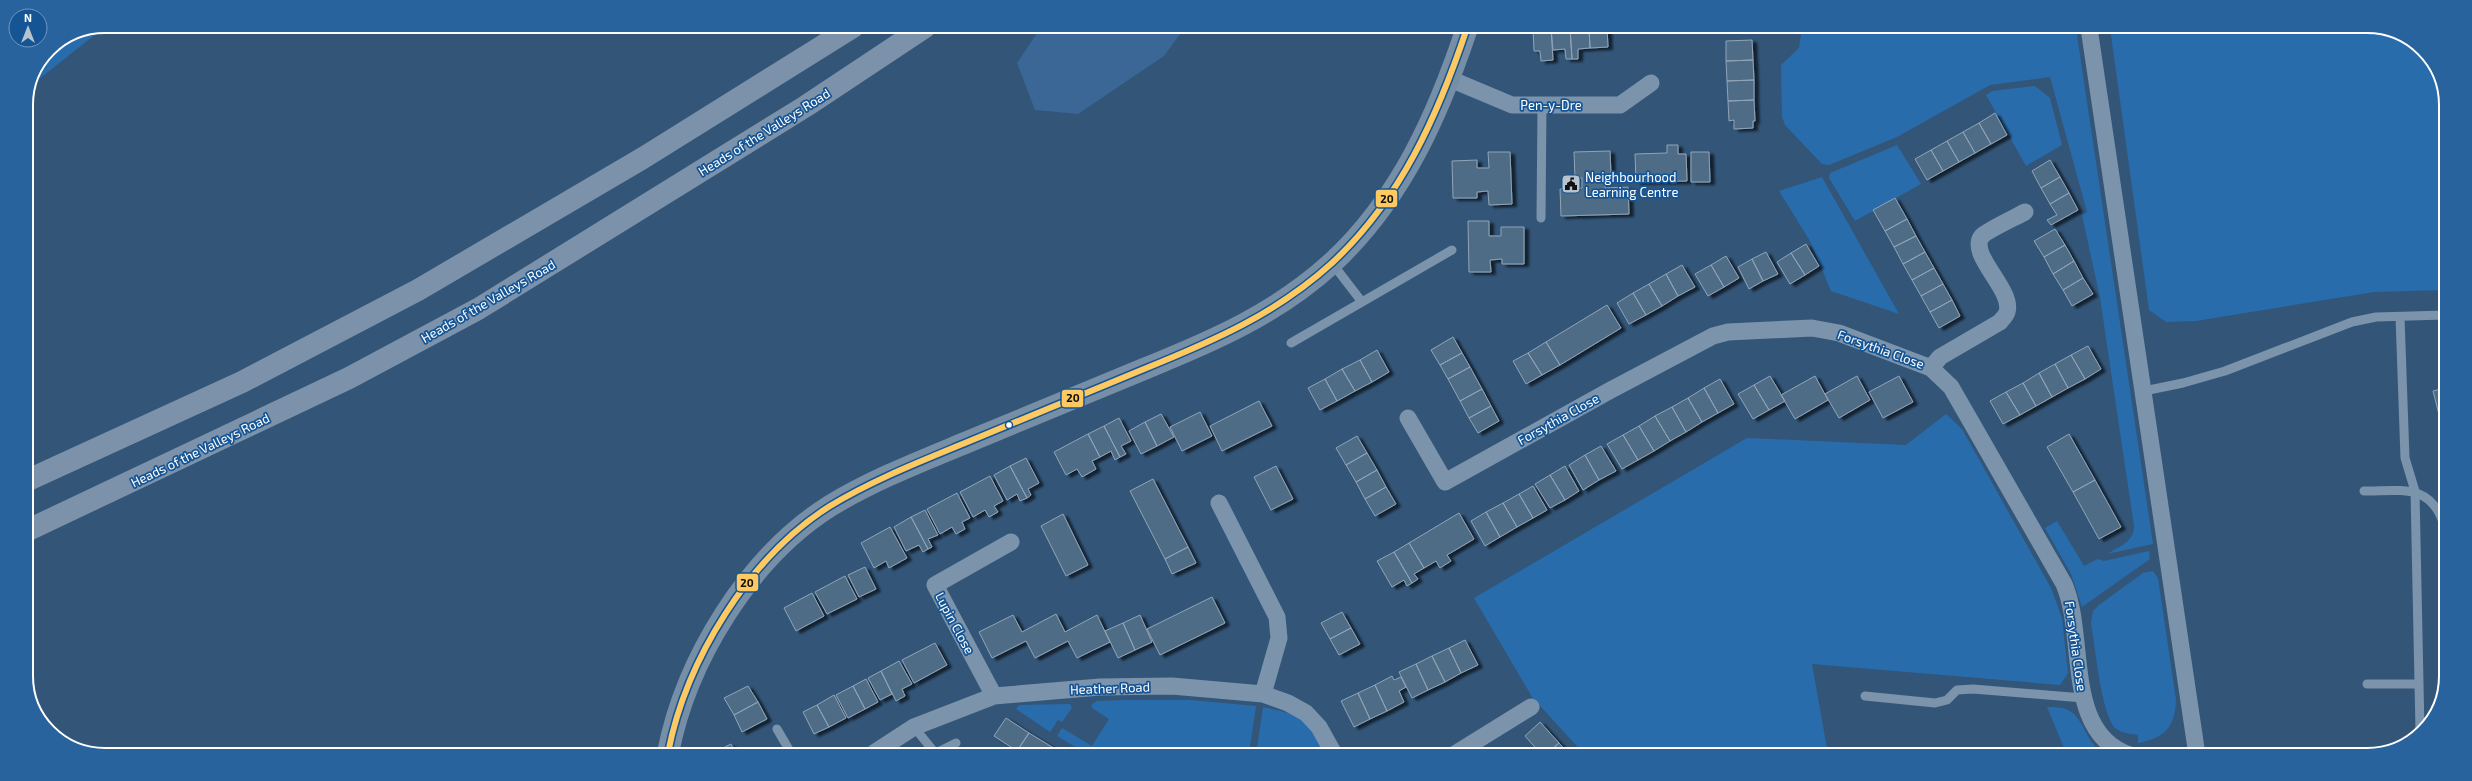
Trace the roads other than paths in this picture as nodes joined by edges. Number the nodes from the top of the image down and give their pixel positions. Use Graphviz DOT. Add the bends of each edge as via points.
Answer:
graph roads {
  1 [pos="843,33"];
  2 [pos="916,33"];
  3 [pos="1465,33"];
  4 [pos="2090,33"];
  5 [pos="1450,79"];
  6 [pos="1651,83"];
  7 [pos="1542,105"];
  8 [pos="2025,212"];
  9 [pos="1541,218"];
  10 [pos="1452,250"];
  11 [pos="1332,262"];
  12 [pos="1362,302"];
  13 [pos="2439,314"];
  14 [pos="2400,316"];
  15 [pos="1291,343"];
  16 [pos="1931,368"];
  17 [pos="2144,391"];
  18 [pos="1408,418"];
  19 [pos="33,478"];
  20 [pos="2364,491"];
  21 [pos="2415,491"];
  22 [pos="1219,503"];
  23 [pos="2439,508"];
  24 [pos="33,528"];
  25 [pos="1011,542"];
  26 [pos="2367,684"];
  27 [pos="2419,684"];
  28 [pos="1263,694"];
  29 [pos="994,696"];
  30 [pos="1864,696"];
  31 [pos="2084,698"];
  32 [pos="1531,707"];
  33 [pos="2420,725"];
  34 [pos="914,727"];
  35 [pos="777,729"];
  36 [pos="956,743"];
  37 [pos="669,748"];
  38 [pos="787,748"];
  39 [pos="882,748"];
  40 [pos="932,748"];
  41 [pos="946,748"];
  42 [pos="1331,748"];
  43 [pos="1465,748"];
  44 [pos="2118,748"];
  45 [pos="2196,748"];
  1 -- 19 [label="highway" via="643,158 418,290 242,382"];
  2 -- 24 [label="highway, Heads of the Valleys Road" via="806,106 478,309 342,382"];
  3 -- 5 [label="street"];
  4 -- 17 [label="street"];
  5 -- 7 [label="street, Pen-y-Dre" via="1512,105"];
  5 -- 11 [label="street" via="1437,112 1393,191"];
  6 -- 7 [label="street, Pen-y-Dre" via="1620,105"];
  7 -- 9 [label="lane"];
  8 -- 16 [label="street" via="1982,236 1978,245 2002,290 2007,313 2000,322 1940,357"];
  10 -- 12 [label="lane"];
  11 -- 12 [label="lane"];
  11 -- 37 [label="street" via="1278,304 1222,337 882,477 829,507 791,536 755,574 723,618 701,656 682,699"];
  12 -- 15 [label="lane"];
  13 -- 14 [label="lane"];
  14 -- 17 [label="lane" via="2376,316 2352,322 2226,371"];
  14 -- 21 [label="lane" via="2405,458"];
  16 -- 18 [label="street, Forsythia Close" via="1839,333 1812,328 1728,332 1712,336 1445,482"];
  16 -- 31 [label="street, Forsythia Close" via="1955,393 2064,584 2071,600"];
  17 -- 45 [label="street"];
  20 -- 21 [label="lane"];
  21 -- 23 [label="lane"];
  21 -- 27 [label="lane"];
  22 -- 28 [label="street" via="1277,617 1279,638"];
  25 -- 29 [label="street, Lupin Close" via="935,585"];
  26 -- 27 [label="lane"];
  27 -- 33 [label="lane"];
  28 -- 29 [label="street, Heather Road" via="1172,686 1100,687"];
  28 -- 42 [label="street, Heather Road" via="1306,713 1319,727"];
  29 -- 34 [label="street, Heather Road"];
  30 -- 31 [label="lane" via="1935,703 1947,700 1957,690 1973,689"];
  31 -- 44 [label="street, Forsythia Close" via="2090,721 2103,739"];
  32 -- 43 [label="street"];
  34 -- 39 [label="street, Heather Road"];
  34 -- 40 [label="lane"];
  35 -- 38 [label="lane"];
  36 -- 41 [label="lane"];
}
